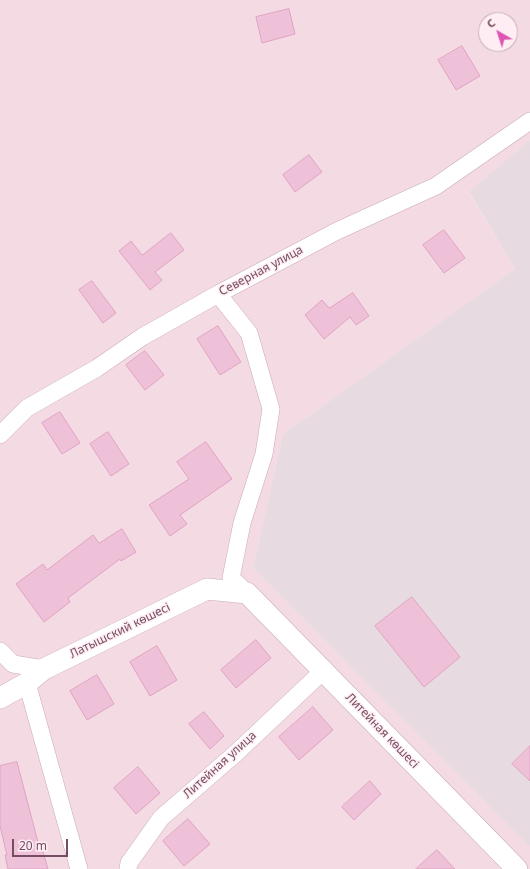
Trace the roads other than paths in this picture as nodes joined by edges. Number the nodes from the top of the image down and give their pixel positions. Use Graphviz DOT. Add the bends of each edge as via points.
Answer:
graph roads {
  1 [pos="530,121"];
  2 [pos="218,294"];
  3 [pos="0,435"];
  4 [pos="247,593"];
  5 [pos="0,651"];
  6 [pos="44,669"];
  7 [pos="323,670"];
  8 [pos="27,683"];
  9 [pos="0,698"];
  10 [pos="79,869"];
  11 [pos="128,869"];
  12 [pos="517,869"];
  1 -- 2 [label="street, Северная улица" via="436,186 337,231"];
  2 -- 3 [label="street, Северная улица" via="142,337 97,368 27,408"];
  2 -- 4 [label="street" via="249,333 271,409 264,454 242,523 230,578"];
  4 -- 6 [label="street, Латышский көшесі" via="207,589"];
  4 -- 7 [label="street, Литейная көшесі"];
  5 -- 6 [label="street" via="14,664"];
  6 -- 8 [label="street, Латышский көшесі"];
  7 -- 11 [label="street, Литейная улица" via="161,818"];
  7 -- 12 [label="street, Литейная көшесі"];
  8 -- 9 [label="street, Латышский көшесі"];
  8 -- 10 [label="street"];
}
